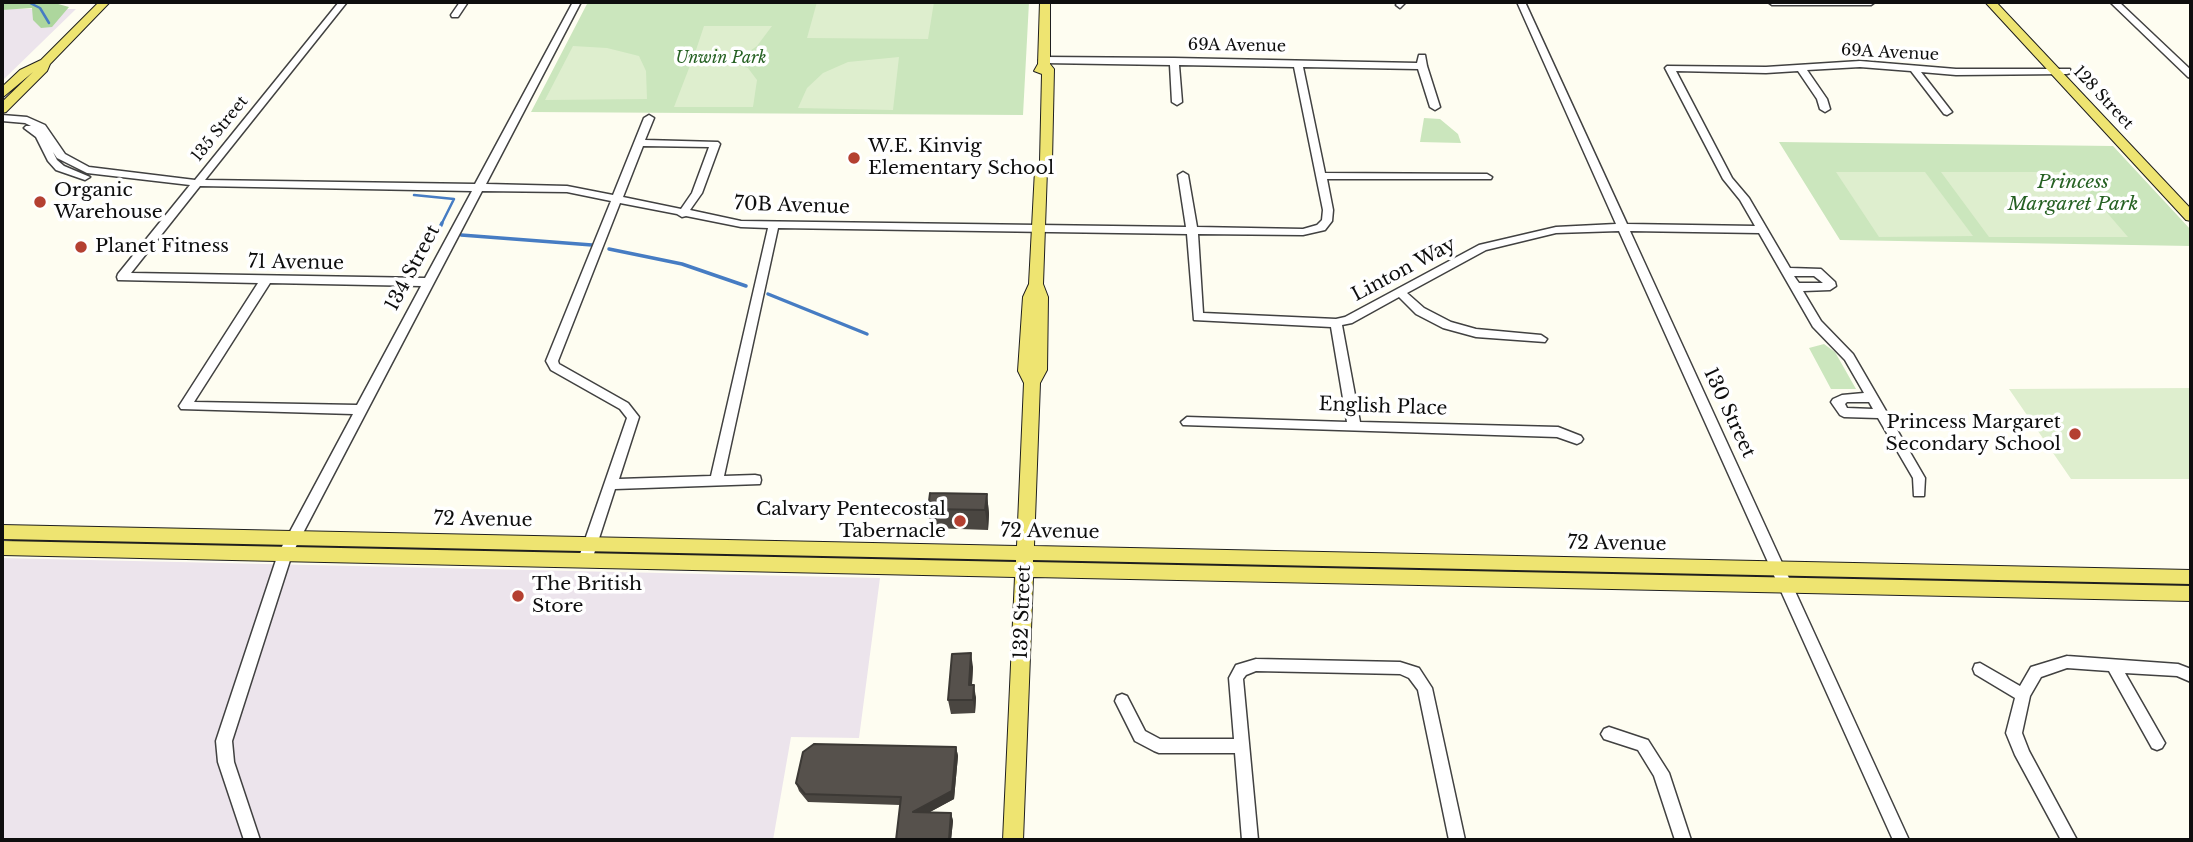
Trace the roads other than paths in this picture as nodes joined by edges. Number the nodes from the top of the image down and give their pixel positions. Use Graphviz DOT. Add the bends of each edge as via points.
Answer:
graph roads {
  1 [pos="105,2"];
  2 [pos="343,2"];
  3 [pos="464,2"];
  4 [pos="577,2"];
  5 [pos="1045,2"];
  6 [pos="1521,2"];
  7 [pos="1772,2"];
  8 [pos="1871,2"];
  9 [pos="1990,2"];
  10 [pos="2002,2"];
  11 [pos="2114,2"];
  12 [pos="454,15"];
  13 [pos="1174,61"];
  14 [pos="45,62"];
  15 [pos="1044,62"];
  16 [pos="1298,64"];
  17 [pos="1801,68"];
  18 [pos="1914,69"];
  19 [pos="2062,72"];
  20 [pos="2191,75"];
  21 [pos="2,94"];
  22 [pos="1177,102"];
  23 [pos="2086,105"];
  24 [pos="1434,107"];
  25 [pos="2,109"];
  26 [pos="1825,109"];
  27 [pos="1947,112"];
  28 [pos="649,118"];
  29 [pos="2,120"];
  30 [pos="2129,136"];
  31 [pos="639,143"];
  32 [pos="1183,175"];
  33 [pos="1321,176"];
  34 [pos="1487,177"];
  35 [pos="196,183"];
  36 [pos="477,188"];
  37 [pos="619,198"];
  38 [pos="2191,201"];
  39 [pos="682,214"];
  40 [pos="2191,217"];
  41 [pos="774,225"];
  42 [pos="1623,227"];
  43 [pos="1038,228"];
  44 [pos="1190,230"];
  45 [pos="1762,230"];
  46 [pos="1787,272"];
  47 [pos="122,277"];
  48 [pos="266,280"];
  49 [pos="427,282"];
  50 [pos="1795,287"];
  51 [pos="1400,292"];
  52 [pos="1198,317"];
  53 [pos="1335,323"];
  54 [pos="1541,339"];
  55 [pos="1871,397"];
  56 [pos="360,410"];
  57 [pos="1882,414"];
  58 [pos="1187,422"];
  59 [pos="1354,425"];
  60 [pos="1577,439"];
  61 [pos="716,481"];
  62 [pos="755,481"];
  63 [pos="612,484"];
  64 [pos="1919,492"];
  65 [pos="2,532"];
  66 [pos="293,537"];
  67 [pos="2,548"];
  68 [pos="588,552"];
  69 [pos="285,554"];
  70 [pos="1025,561"];
  71 [pos="2097,575"];
  72 [pos="1783,577"];
  73 [pos="2191,577"];
  74 [pos="2071,591"];
  75 [pos="2191,594"];
  76 [pos="2114,666"];
  77 [pos="1980,669"];
  78 [pos="1241,670"];
  79 [pos="2191,676"];
  80 [pos="2023,695"];
  81 [pos="1122,701"];
  82 [pos="1609,734"];
  83 [pos="2157,743"];
  84 [pos="1242,746"];
  85 [pos="252,840"];
  86 [pos="1013,840"];
  87 [pos="1250,840"];
  88 [pos="1457,840"];
  89 [pos="1684,840"];
  90 [pos="1901,840"];
  91 [pos="2070,840"];
  1 -- 14 [label="main road"];
  2 -- 35 [label="street, 135 Street"];
  3 -- 12 [label="street"];
  4 -- 36 [label="street, 134 Street"];
  5 -- 15 [label="main road, 132 Street"];
  6 -- 42 [label="street, 130 Street"];
  7 -- 8 [label="street"];
  9 -- 19 [label="main road, 128 Street"];
  10 -- 19 [label="main road, 128 Street"];
  11 -- 20 [label="street"];
  13 -- 15 [label="street, 69A Avenue"];
  13 -- 16 [label="street, 69A Avenue"];
  13 -- 22 [label="street"];
  14 -- 21 [label="main road" via="24,72"];
  14 -- 25 [label="main road"];
  15 -- 43 [label="main road, 132 Street" via="1048,69 1046,161 1041,170"];
  16 -- 24 [label="street, 69A Avenue" via="1422,61"];
  16 -- 33 [label="street"];
  17 -- 18 [label="street, 69A Avenue" via="1860,64"];
  17 -- 26 [label="street"];
  17 -- 45 [label="street, 69A Avenue" via="1670,68 1728,179"];
  18 -- 19 [label="street, 69A Avenue"];
  18 -- 27 [label="street"];
  19 -- 23 [label="main road, 128 Street"];
  19 -- 30 [label="main road, 128 Street"];
  23 -- 30 [label="main road"];
  23 -- 40 [label="main road, 128 Street"];
  28 -- 31 [label="street"];
  29 -- 35 [label="street, 70B Avenue" via="27,120 42,127 61,156 75,166"];
  30 -- 38 [label="main road, 128 Street"];
  31 -- 37 [label="street"];
  31 -- 39 [label="street" via="715,144 697,193"];
  32 -- 44 [label="street"];
  33 -- 34 [label="street"];
  33 -- 44 [label="street, 70B Avenue" via="1328,210 1321,228 1303,232"];
  35 -- 36 [label="street, 70B Avenue"];
  35 -- 47 [label="street, 135 Street"];
  36 -- 37 [label="street, 70B Avenue" via="567,189"];
  36 -- 49 [label="street, 134 Street"];
  37 -- 39 [label="street, 70B Avenue"];
  37 -- 63 [label="street" via="552,361 632,415"];
  39 -- 41 [label="street, 70B Avenue" via="741,225"];
  41 -- 43 [label="street, 70B Avenue"];
  41 -- 61 [label="street"];
  42 -- 45 [label="street"];
  42 -- 51 [label="street, Linton Way" via="1556,230 1495,244"];
  42 -- 72 [label="street, 130 Street"];
  43 -- 44 [label="street, 70B Avenue"];
  43 -- 70 [label="main road, 132 Street" via="1039,370 1032,383"];
  44 -- 52 [label="street"];
  45 -- 46 [label="street"];
  46 -- 50 [label="street"];
  46 -- 50 [label="street" via="1817,272 1830,286"];
  47 -- 48 [label="street, 71 Avenue"];
  48 -- 49 [label="street, 71 Avenue"];
  48 -- 56 [label="street" via="185,405"];
  49 -- 56 [label="street, 134 Street"];
  50 -- 55 [label="street" via="1817,324 1849,357"];
  51 -- 53 [label="street, Linton Way"];
  51 -- 54 [label="street" via="1420,311 1447,325 1476,333"];
  52 -- 53 [label="street, Linton Way"];
  53 -- 59 [label="street"];
  55 -- 57 [label="street"];
  55 -- 57 [label="street" via="1837,402 1844,412"];
  56 -- 66 [label="street, 134 Street"];
  57 -- 64 [label="street" via="1919,478"];
  58 -- 59 [label="street, English Place"];
  59 -- 60 [label="street, English Place" via="1545,432"];
  61 -- 62 [label="street"];
  61 -- 63 [label="street"];
  63 -- 68 [label="street"];
  65 -- 66 [label="main road, 72 Avenue"];
  66 -- 68 [label="main road, 72 Avenue"];
  66 -- 69 [label="street, 134 Street"];
  67 -- 69 [label="main road, 72 Avenue"];
  68 -- 69 [label="main road, 72 Avenue"];
  68 -- 70 [label="main road, 72 Avenue"];
  69 -- 85 [label="street, 134 Street" via="224,741 226,762"];
  70 -- 72 [label="main road, 72 Avenue"];
  70 -- 86 [label="main road, 132 Street"];
  71 -- 72 [label="main road, 72 Avenue"];
  71 -- 73 [label="main road, 72 Avenue"];
  71 -- 74 [label="main road"];
  72 -- 74 [label="main road, 72 Avenue"];
  72 -- 90 [label="street, 130 Street"];
  74 -- 75 [label="main road, 72 Avenue"];
  76 -- 79 [label="street" via="2178,670"];
  76 -- 80 [label="street" via="2067,662 2036,672"];
  76 -- 83 [label="street"];
  77 -- 80 [label="street"];
  78 -- 84 [label="street" via="1236,678"];
  78 -- 88 [label="street" via="1256,664 1401,668 1414,673 1425,688"];
  80 -- 91 [label="street" via="2014,733"];
  81 -- 84 [label="street" via="1140,736 1159,746"];
  82 -- 89 [label="street" via="1643,745 1661,773"];
  84 -- 87 [label="street"];
}
